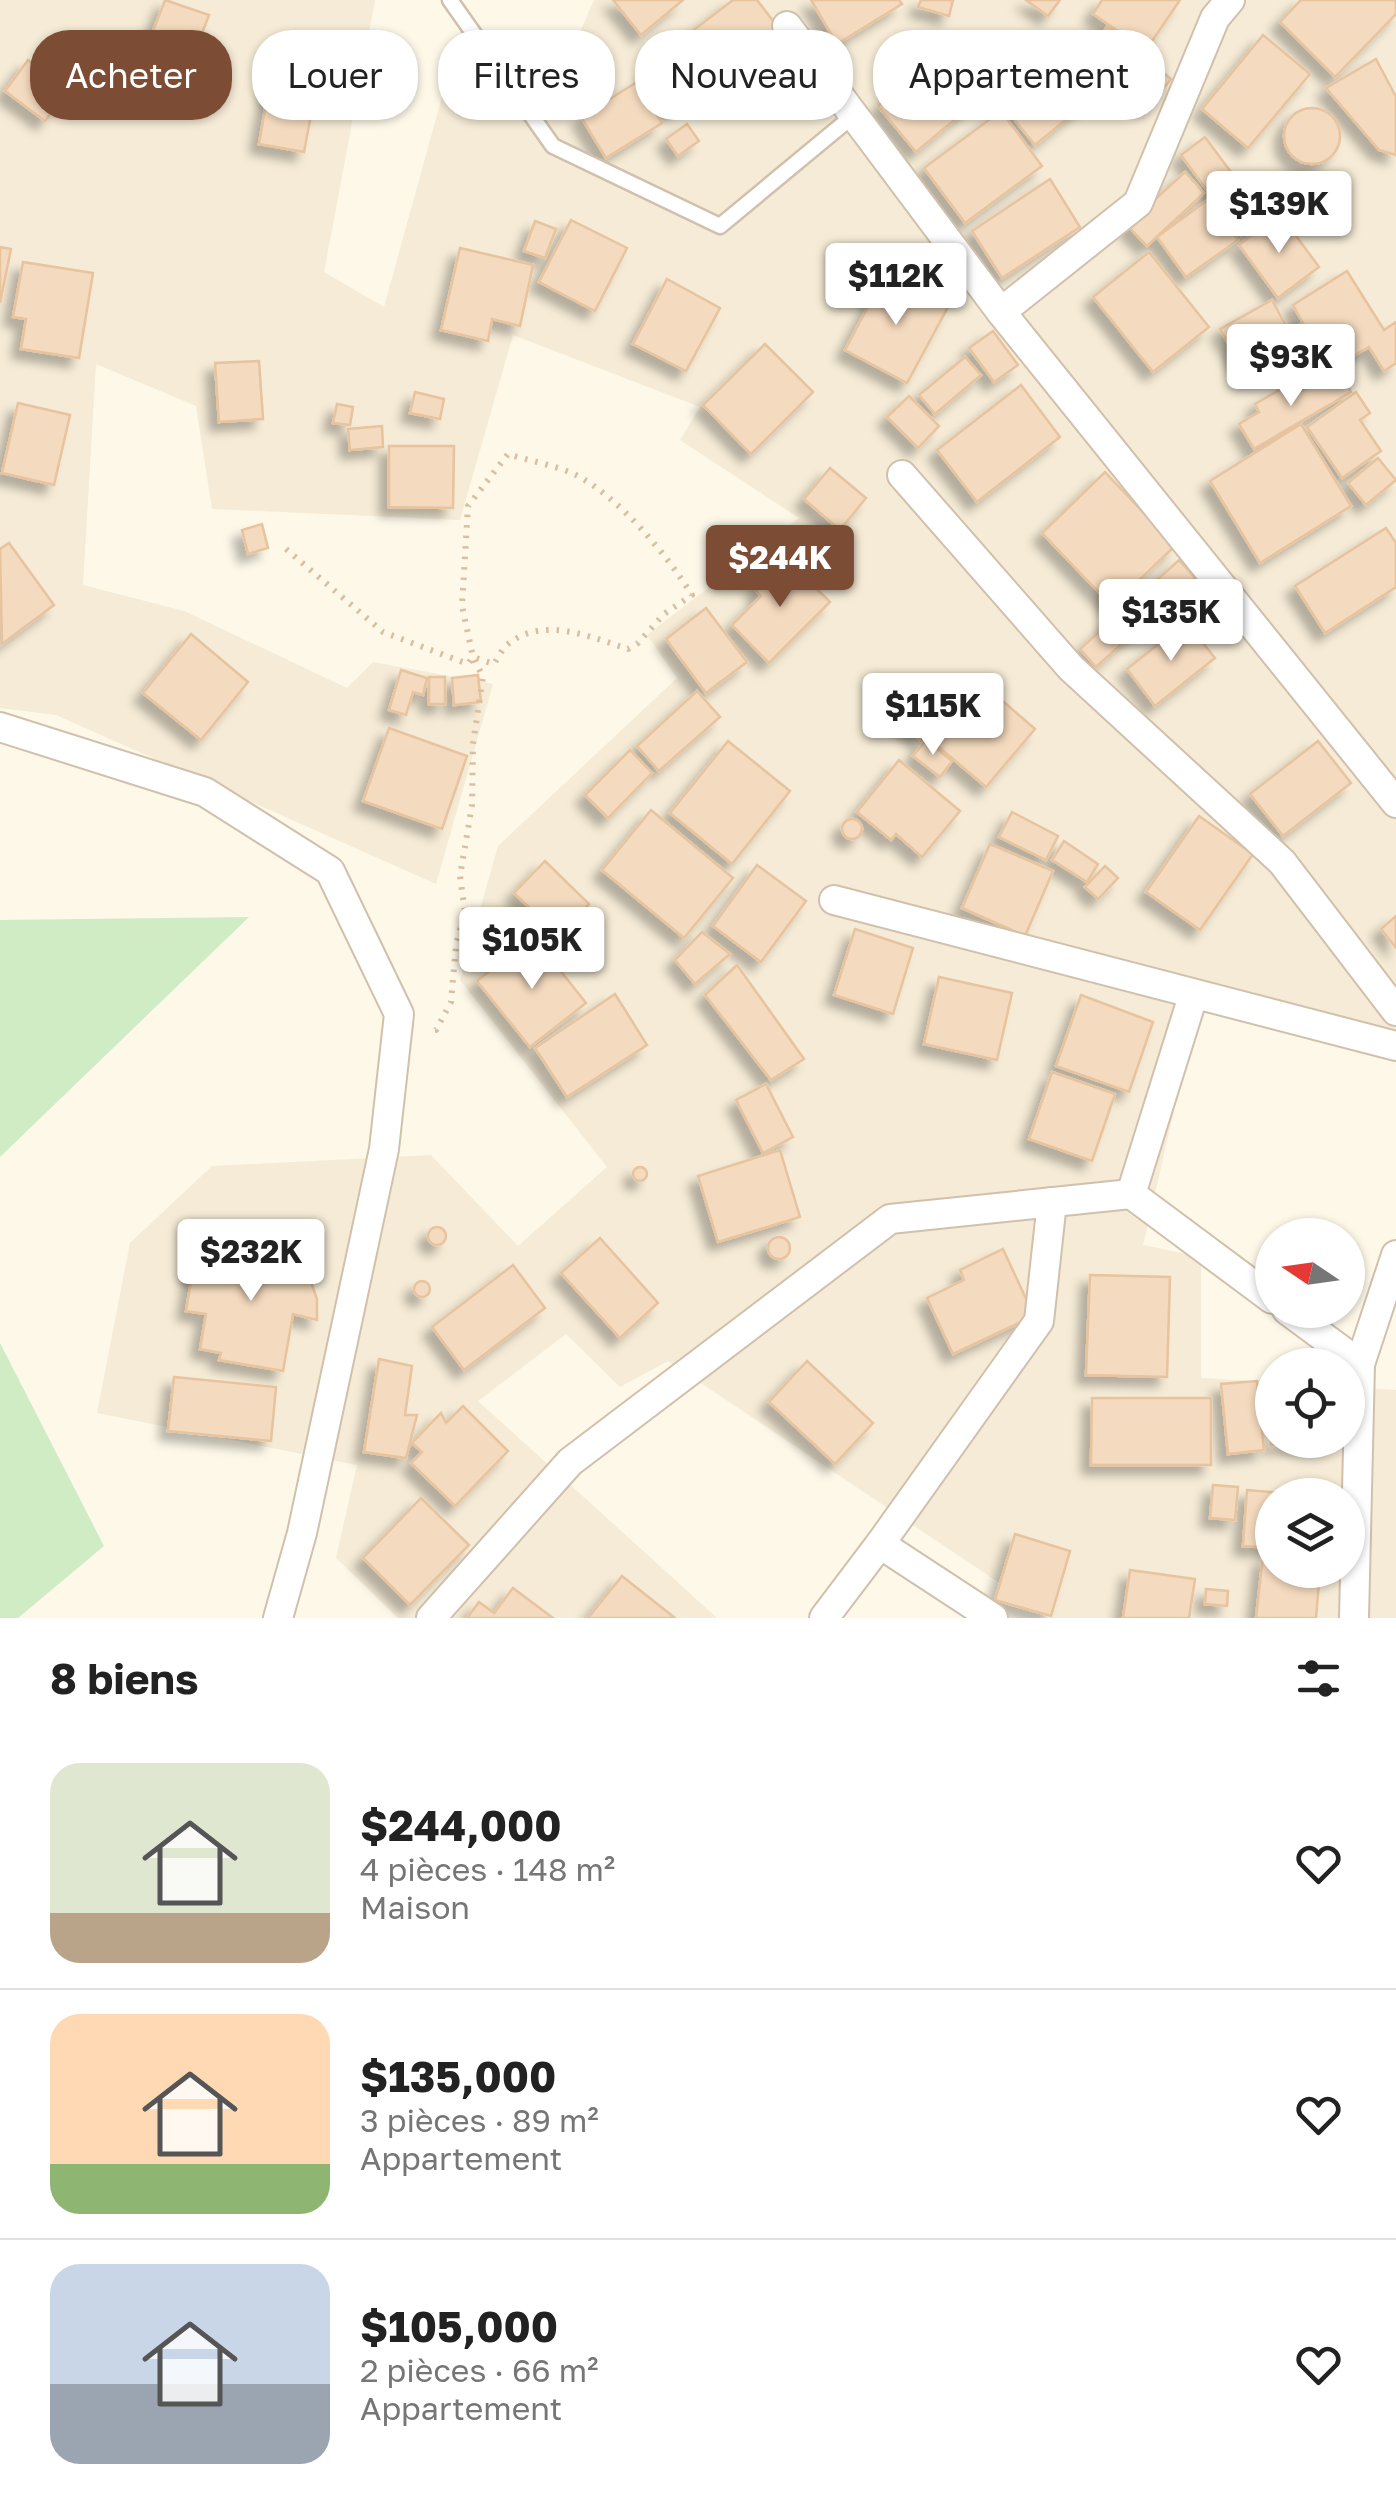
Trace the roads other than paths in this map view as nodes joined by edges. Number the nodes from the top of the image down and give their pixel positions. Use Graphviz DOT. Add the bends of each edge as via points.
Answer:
graph roads {
  1 [pos="450,0"];
  2 [pos="1230,0"];
  3 [pos="787,26"];
  4 [pos="854,115"];
  5 [pos="1001,312"];
  6 [pos="902,474"];
  7 [pos="0,728"];
  8 [pos="1396,802"];
  9 [pos="834,900"];
  10 [pos="1193,996"];
  11 [pos="1396,1012"];
  12 [pos="1396,1046"];
  13 [pos="1131,1194"];
  14 [pos="1052,1202"];
  15 [pos="1396,1255"];
  16 [pos="1255,1286"];
  17 [pos="1311,1328"];
  18 [pos="1338,1348"];
  19 [pos="1365,1349"];
  20 [pos="1358,1458"];
  21 [pos="880,1544"];
  22 [pos="278,1618"];
  23 [pos="431,1618"];
  24 [pos="824,1618"];
  25 [pos="993,1618"];
  26 [pos="1354,1618"];
  1 -- 4 [label="lane" via="553,146 720,226"];
  2 -- 5 [label="street" via="1215,18 1138,203"];
  3 -- 4 [label="street"];
  4 -- 5 [label="street"];
  5 -- 8 [label="street"];
  6 -- 11 [label="street" via="1071,668 1282,862"];
  7 -- 22 [label="street" via="206,792 330,871 399,1014 384,1149"];
  9 -- 10 [label="street"];
  10 -- 12 [label="street"];
  10 -- 13 [label="street"];
  13 -- 14 [label="street"];
  13 -- 16 [label="street"];
  14 -- 21 [label="street" via="1040,1321"];
  14 -- 23 [label="street" via="890,1220 570,1462"];
  15 -- 19 [label="street"];
  17 -- 18 [label="street"];
  20 -- 26 [label="street"];
  21 -- 24 [label="street"];
  21 -- 25 [label="street"];
}
